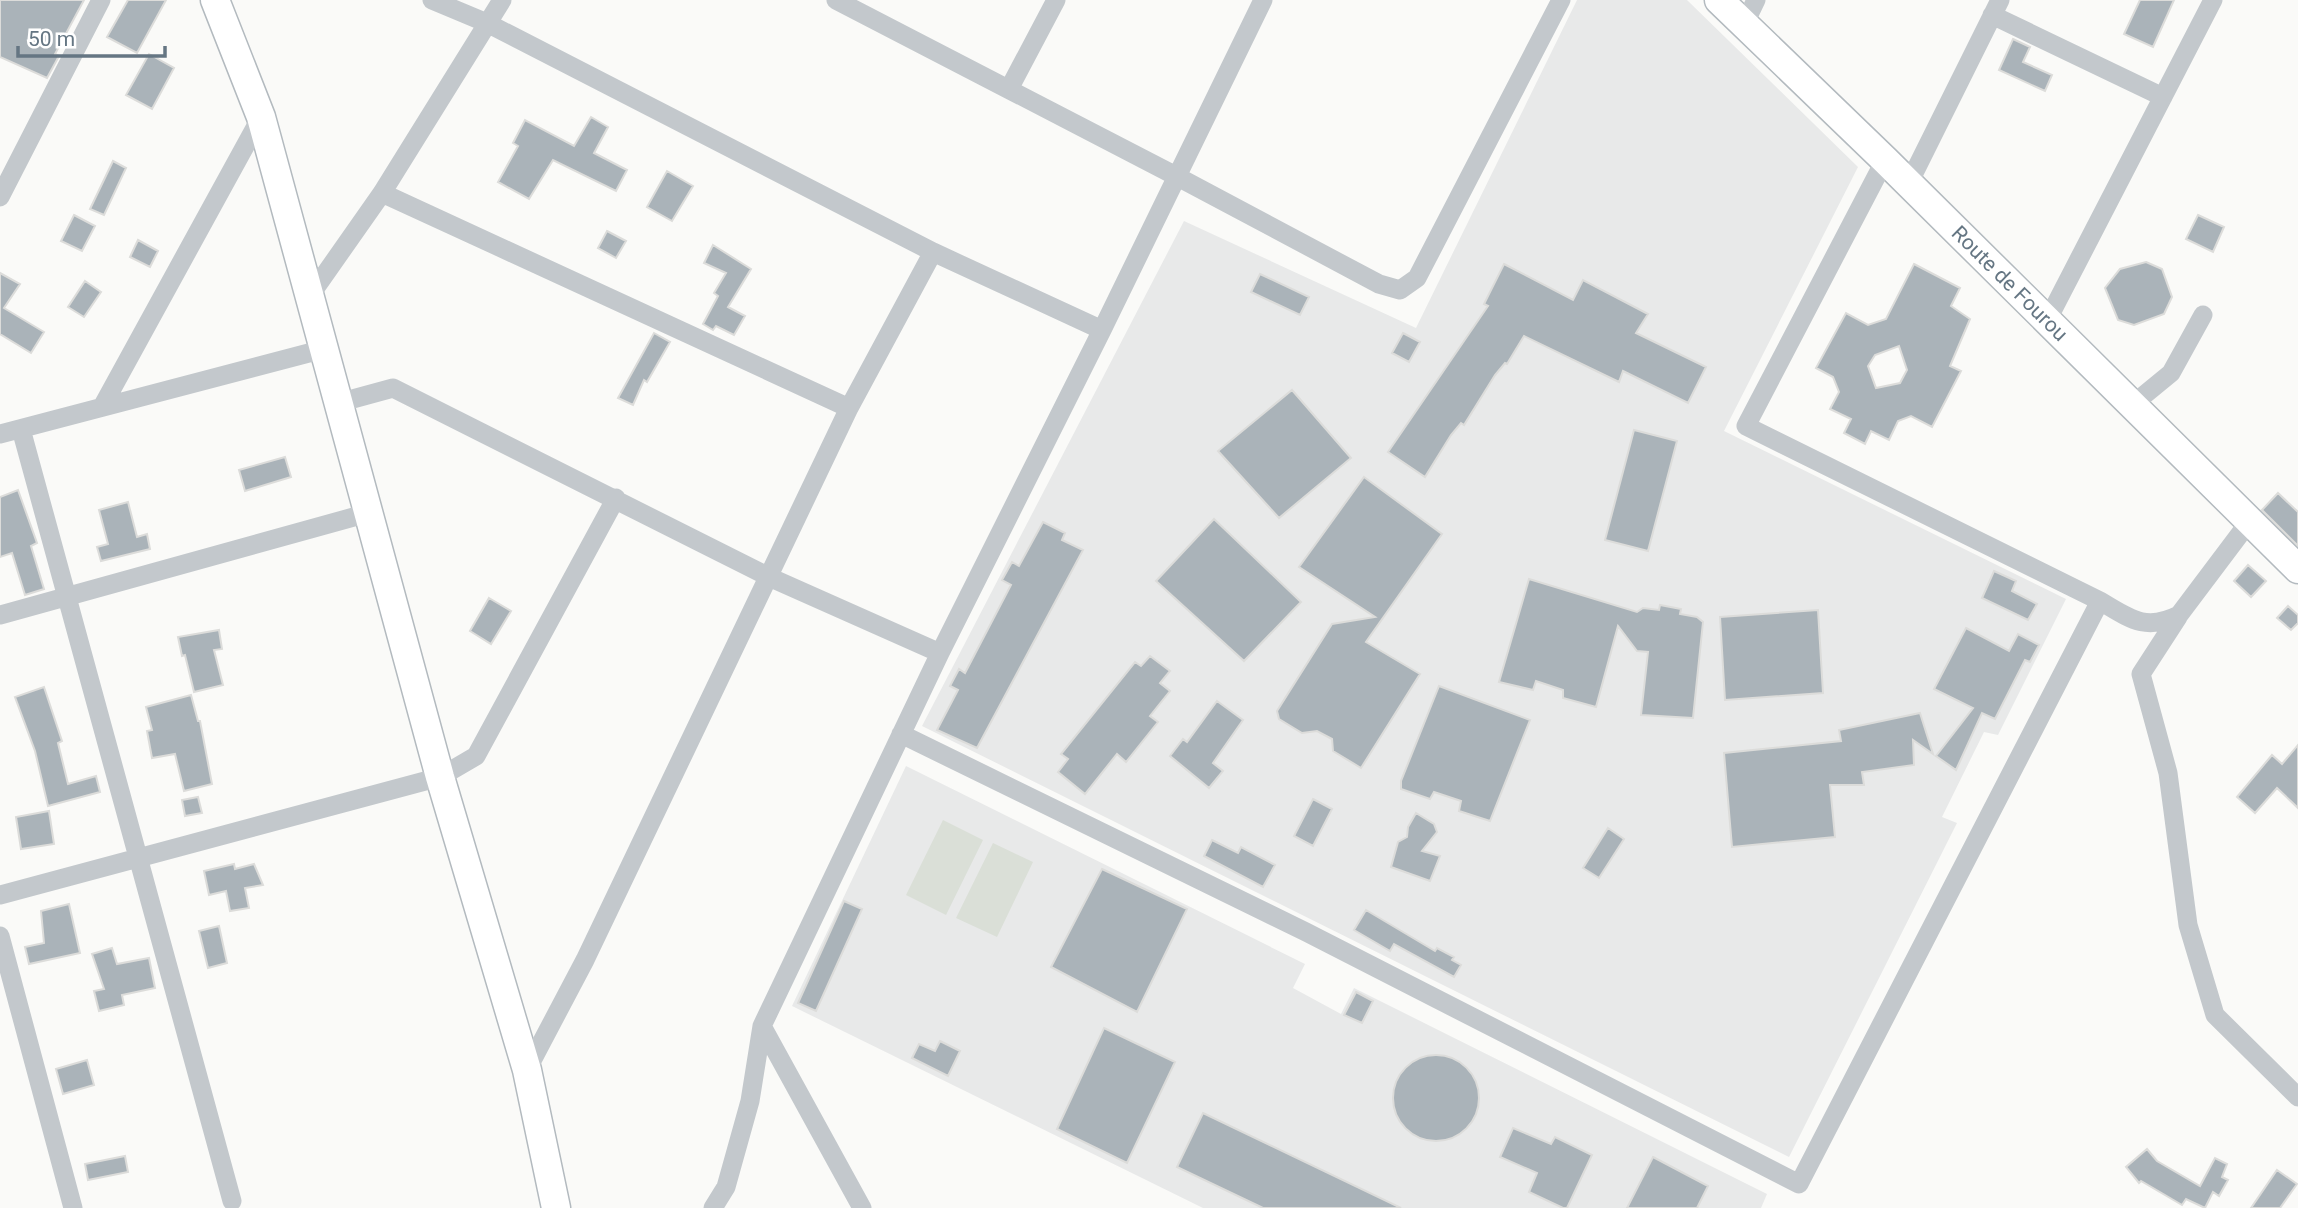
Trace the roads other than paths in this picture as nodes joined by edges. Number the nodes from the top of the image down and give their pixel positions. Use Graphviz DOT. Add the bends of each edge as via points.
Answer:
graph roads {
  1 [pos="102,0"];
  2 [pos="215,0"];
  3 [pos="432,0"];
  4 [pos="502,0"];
  5 [pos="836,0"];
  6 [pos="1056,0"];
  7 [pos="1263,0"];
  8 [pos="1561,0"];
  9 [pos="1719,0"];
  10 [pos="2213,0"];
  11 [pos="1996,8"];
  12 [pos="1750,12"];
  13 [pos="487,23"];
  14 [pos="1009,89"];
  15 [pos="2162,97"];
  16 [pos="261,117"];
  17 [pos="1885,160"];
  18 [pos="1176,176"];
  19 [pos="1908,185"];
  20 [pos="382,193"];
  21 [pos="0,197"];
  22 [pos="933,252"];
  23 [pos="309,297"];
  24 [pos="2203,315"];
  25 [pos="2047,321"];
  26 [pos="1102,330"];
  27 [pos="324,349"];
  28 [pos="338,403"];
  29 [pos="2132,405"];
  30 [pos="102,407"];
  31 [pos="849,408"];
  32 [pos="21,429"];
  33 [pos="0,434"];
  34 [pos="616,498"];
  35 [pos="368,513"];
  36 [pos="2249,522"];
  37 [pos="2298,569"];
  38 [pos="769,577"];
  39 [pos="67,597"];
  40 [pos="2100,601"];
  41 [pos="0,615"];
  42 [pos="2179,615"];
  43 [pos="940,653"];
  44 [pos="901,734"];
  45 [pos="440,778"];
  46 [pos="138,858"];
  47 [pos="0,895"];
  48 [pos="0,936"];
  49 [pos="762,1026"];
  50 [pos="527,1070"];
  51 [pos="2298,1097"];
  52 [pos="232,1201"];
  53 [pos="73,1208"];
  54 [pos="556,1208"];
  55 [pos="713,1208"];
  56 [pos="862,1208"];
  1 -- 21 [label="street"];
  2 -- 16 [label="street"];
  3 -- 13 [label="street"];
  4 -- 13 [label="street"];
  5 -- 14 [label="street"];
  6 -- 14 [label="street"];
  7 -- 18 [label="street"];
  8 -- 18 [label="street" via="1417,278 1400,290 1379,284"];
  9 -- 12 [label="street, Route de Fourou"];
  10 -- 15 [label="street"];
  11 -- 15 [label="street"];
  11 -- 19 [label="street"];
  12 -- 17 [label="street, Route de Fourou"];
  13 -- 20 [label="street"];
  13 -- 22 [label="street"];
  14 -- 18 [label="street"];
  15 -- 25 [label="street"];
  16 -- 23 [label="street"];
  16 -- 30 [label="street"];
  17 -- 19 [label="street, Route de Fourou"];
  17 -- 40 [label="street" via="1746,426"];
  18 -- 26 [label="street"];
  19 -- 25 [label="street, Route de Fourou"];
  20 -- 23 [label="street"];
  20 -- 31 [label="street"];
  22 -- 26 [label="street"];
  22 -- 31 [label="street"];
  23 -- 27 [label="street"];
  24 -- 29 [label="street" via="2171,373"];
  25 -- 29 [label="street, Route de Fourou"];
  26 -- 43 [label="street"];
  27 -- 28 [label="street"];
  27 -- 30 [label="street"];
  28 -- 34 [label="street" via="393,388"];
  28 -- 35 [label="street"];
  29 -- 36 [label="street, Route de Fourou"];
  30 -- 32 [label="street"];
  31 -- 38 [label="street"];
  32 -- 33 [label="street"];
  32 -- 39 [label="street"];
  34 -- 38 [label="street"];
  34 -- 45 [label="street" via="476,756"];
  35 -- 39 [label="street"];
  35 -- 45 [label="street"];
  36 -- 37 [label="street, Route de Fourou"];
  36 -- 42 [label="street"];
  38 -- 43 [label="street"];
  38 -- 50 [label="street" via="585,960"];
  39 -- 41 [label="street"];
  39 -- 46 [label="street"];
  40 -- 42 [label="street" via="2132,620 2162,624"];
  40 -- 44 [label="street" via="1799,1184 1306,932"];
  42 -- 51 [label="street" via="2141,674 2168,773 2188,925 2216,1015"];
  43 -- 44 [label="street"];
  44 -- 49 [label="street"];
  45 -- 46 [label="street"];
  45 -- 50 [label="street"];
  46 -- 47 [label="street"];
  46 -- 52 [label="street"];
  48 -- 53 [label="street"];
  49 -- 55 [label="street" via="750,1101 726,1187"];
  49 -- 56 [label="street"];
  50 -- 54 [label="street"];
}
